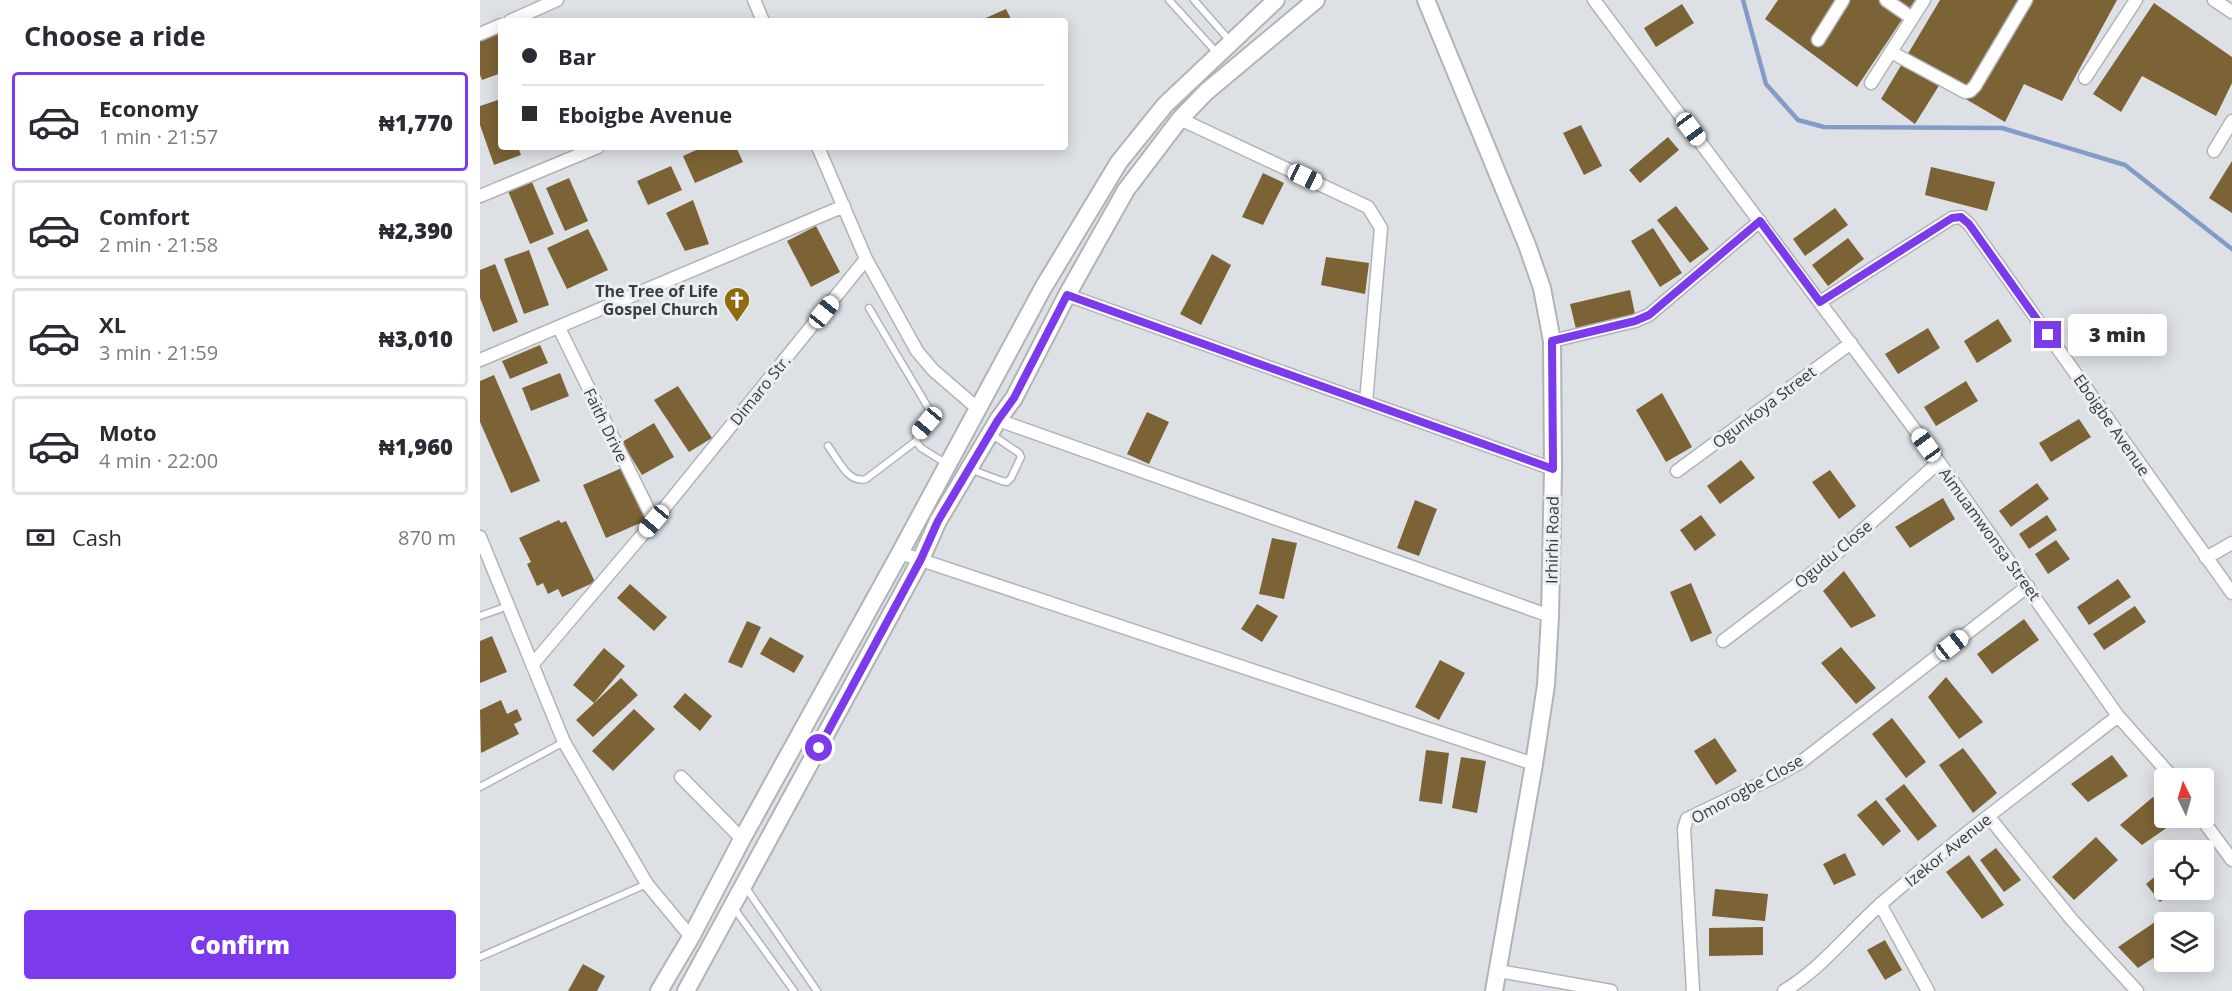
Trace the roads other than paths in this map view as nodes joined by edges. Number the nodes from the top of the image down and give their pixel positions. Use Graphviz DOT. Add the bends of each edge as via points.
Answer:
graph roads {
  1 [pos="557,0"];
  2 [pos="754,0"];
  3 [pos="1169,0"];
  4 [pos="1194,0"];
  5 [pos="1276,0"];
  6 [pos="1316,0"];
  7 [pos="1426,0"];
  8 [pos="1594,0"];
  9 [pos="1843,0"];
  10 [pos="1886,0"];
  11 [pos="1924,0"];
  12 [pos="2026,0"];
  13 [pos="2136,0"];
  14 [pos="2214,0"];
  15 [pos="2232,12"];
  16 [pos="517,18"];
  17 [pos="762,18"];
  18 [pos="1912,18"];
  19 [pos="498,26"];
  20 [pos="480,34"];
  21 [pos="1818,40"];
  22 [pos="1232,42"];
  23 [pos="1891,52"];
  24 [pos="1219,55"];
  25 [pos="2085,78"];
  26 [pos="1871,83"];
  27 [pos="1180,119"];
  28 [pos="2232,122"];
  29 [pos="591,150"];
  30 [pos="819,150"];
  31 [pos="2214,151"];
  32 [pos="480,195"];
  33 [pos="844,206"];
  34 [pos="1760,221"];
  35 [pos="866,259"];
  36 [pos="1067,295"];
  37 [pos="1820,302"];
  38 [pos="869,308"];
  39 [pos="559,328"];
  40 [pos="1552,341"];
  41 [pos="1851,343"];
  42 [pos="480,360"];
  43 [pos="1366,402"];
  44 [pos="977,408"];
  45 [pos="994,427"];
  46 [pos="916,441"];
  47 [pos="828,446"];
  48 [pos="1938,462"];
  49 [pos="947,465"];
  50 [pos="969,469"];
  51 [pos="1553,469"];
  52 [pos="1677,471"];
  53 [pos="654,521"];
  54 [pos="480,537"];
  55 [pos="2232,543"];
  56 [pos="900,553"];
  57 [pos="2206,558"];
  58 [pos="921,559"];
  59 [pos="2028,586"];
  60 [pos="2232,593"];
  61 [pos="508,606"];
  62 [pos="480,616"];
  63 [pos="1550,616"];
  64 [pos="1723,641"];
  65 [pos="532,665"];
  66 [pos="2118,716"];
  67 [pos="564,742"];
  68 [pos="1534,764"];
  69 [pos="2164,768"];
  70 [pos="681,777"];
  71 [pos="480,787"];
  72 [pos="1989,817"];
  73 [pos="2208,828"];
  74 [pos="742,839"];
  75 [pos="2232,860"];
  76 [pos="647,884"];
  77 [pos="744,885"];
  78 [pos="1880,904"];
  79 [pos="733,907"];
  80 [pos="691,937"];
  81 [pos="480,957"];
  82 [pos="1499,971"];
  83 [pos="815,988"];
  84 [pos="1791,989"];
  85 [pos="659,991"];
  86 [pos="686,991"];
  87 [pos="794,991"];
  88 [pos="806,991"];
  89 [pos="1494,991"];
  90 [pos="1611,991"];
  91 [pos="1693,991"];
  92 [pos="1929,991"];
  93 [pos="2137,991"];
  1 -- 16 [label="street"];
  2 -- 17 [label="street"];
  3 -- 24 [label="lane"];
  4 -- 22 [label="lane"];
  5 -- 22 [label="main road"];
  6 -- 27 [label="main road" via="1206,92"];
  7 -- 40 [label="main road, Irhirhi Road" via="1527,245 1542,288"];
  8 -- 34 [label="street, Aimuamwonsa Street"];
  9 -- 21 [label="street"];
  10 -- 18 [label="street"];
  11 -- 18 [label="street"];
  12 -- 23 [label="street" via="1970,91 1965,92"];
  13 -- 25 [label="street"];
  14 -- 15 [label="street"];
  18 -- 23 [label="street"];
  19 -- 20 [label="street"];
  22 -- 24 [label="main road"];
  23 -- 26 [label="street"];
  24 -- 44 [label="main road" via="1165,105 1119,162"];
  27 -- 36 [label="main road" via="1126,190"];
  27 -- 43 [label="street" via="1368,207 1381,228"];
  28 -- 31 [label="street"];
  29 -- 32 [label="street"];
  30 -- 33 [label="street"];
  33 -- 35 [label="street"];
  33 -- 39 [label="street"];
  34 -- 37 [label="street, Aimuamwonsa Street"];
  34 -- 40 [label="street" via="1649,315"];
  35 -- 44 [label="street" via="917,351"];
  35 -- 53 [label="street, Dimaro Str."];
  36 -- 43 [label="street"];
  36 -- 45 [label="main road" via="1014,398"];
  37 -- 41 [label="street, Aimuamwonsa Street"];
  37 -- 57 [label="street, Eboigbe Avenue" via="1952,218 1961,217"];
  38 -- 46 [label="lane" via="929,409 931,416"];
  39 -- 42 [label="street"];
  39 -- 53 [label="street, Faith Drive"];
  40 -- 51 [label="main road, Irhirhi Road"];
  41 -- 48 [label="street, Aimuamwonsa Street"];
  41 -- 52 [label="street, Ogunkoya Street"];
  43 -- 51 [label="street"];
  44 -- 49 [label="main road"];
  45 -- 50 [label="main road"];
  45 -- 50 [label="lane" via="1021,457 1011,478 1002,481"];
  45 -- 63 [label="street"];
  46 -- 47 [label="lane" via="859,481 852,479"];
  46 -- 49 [label="lane"];
  48 -- 59 [label="street, Aimuamwonsa Street"];
  48 -- 64 [label="street, Ogudu Close" via="1829,560"];
  49 -- 56 [label="main road"];
  50 -- 58 [label="main road"];
  51 -- 63 [label="main road, Irhirhi Road"];
  53 -- 65 [label="street, Dimaro Str."];
  54 -- 61 [label="street"];
  55 -- 57 [label="street"];
  56 -- 58 [label="street"];
  56 -- 74 [label="main road"];
  57 -- 60 [label="street, Eboigbe Avenue"];
  58 -- 68 [label="street"];
  58 -- 77 [label="main road"];
  59 -- 66 [label="street, Aimuamwonsa Street"];
  59 -- 91 [label="street, Omorogbe Close" via="1801,762 1687,819 1684,829"];
  61 -- 62 [label="lane"];
  61 -- 65 [label="street"];
  63 -- 68 [label="main road, Irhirhi Road" via="1546,685"];
  65 -- 67 [label="street"];
  66 -- 69 [label="street, Aimuamwonsa Street"];
  66 -- 72 [label="street, Izekor Avenue"];
  67 -- 71 [label="lane"];
  67 -- 76 [label="street"];
  68 -- 82 [label="main road, Irhirhi Road"];
  70 -- 74 [label="street"];
  72 -- 78 [label="street, Izekor Avenue"];
  72 -- 93 [label="street" via="2072,920"];
  73 -- 75 [label="street"];
  74 -- 80 [label="main road"];
  76 -- 80 [label="street"];
  76 -- 81 [label="lane"];
  77 -- 79 [label="main road"];
  77 -- 83 [label="lane"];
  78 -- 84 [label="street, Izekor Avenue"];
  78 -- 92 [label="street"];
  79 -- 86 [label="main road"];
  79 -- 87 [label="lane"];
  80 -- 85 [label="main road"];
  82 -- 89 [label="main road, Irhirhi Road"];
  82 -- 90 [label="street"];
  83 -- 88 [label="lane"];
}
